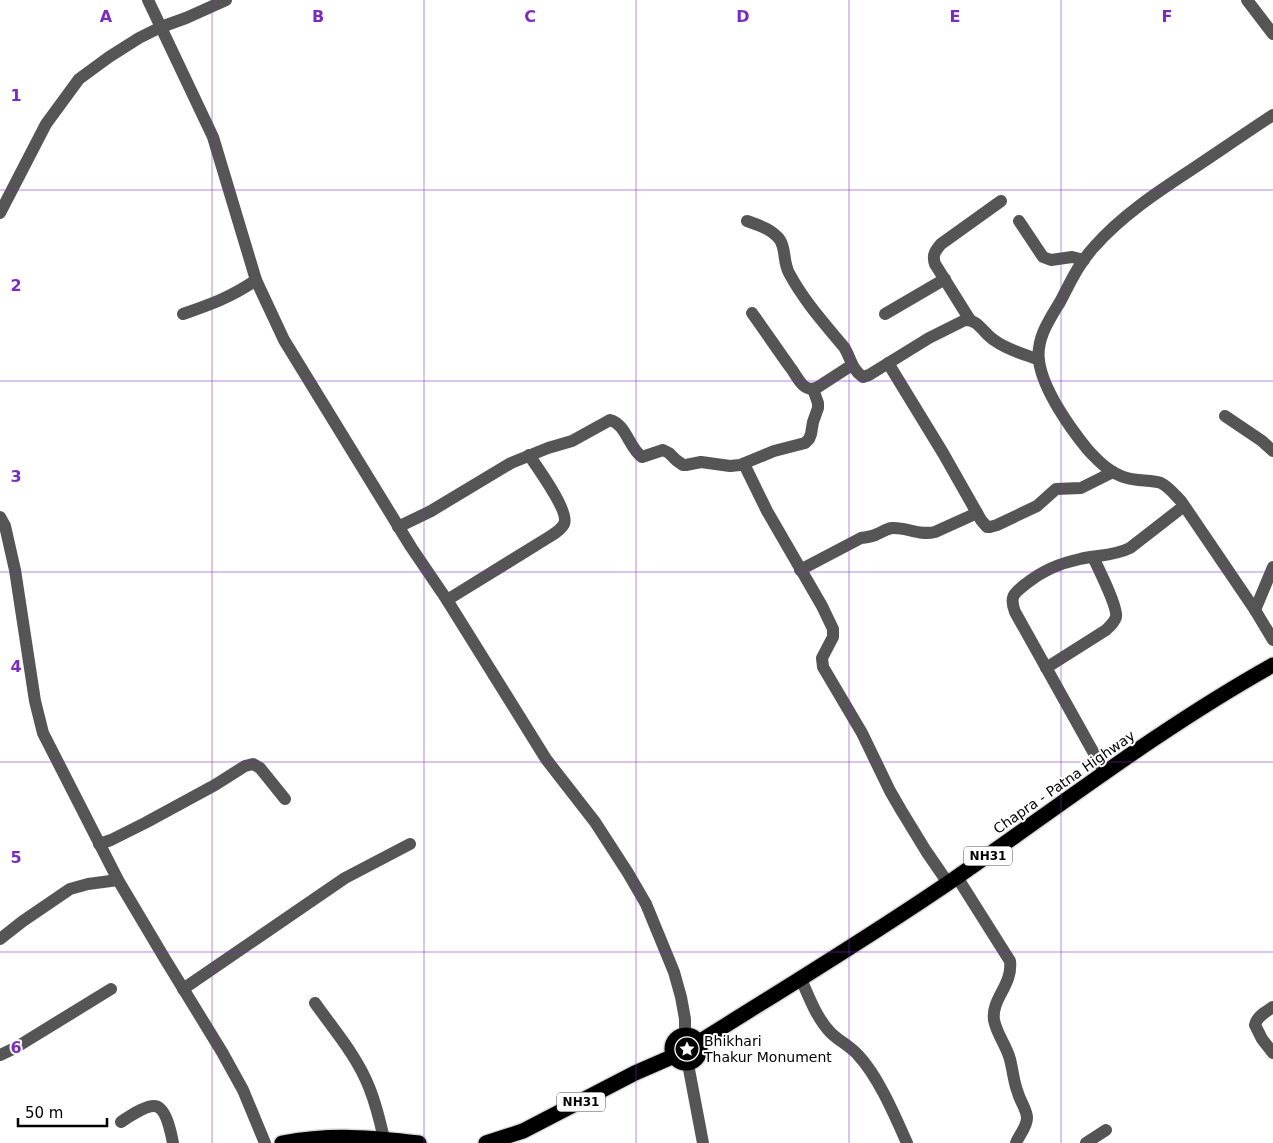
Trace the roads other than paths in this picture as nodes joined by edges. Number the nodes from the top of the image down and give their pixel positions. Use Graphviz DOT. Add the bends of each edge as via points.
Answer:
graph roads {
  1 [pos="148,0"];
  2 [pos="226,0"];
  3 [pos="1248,0"];
  4 [pos="161,28"];
  5 [pos="1273,34"];
  6 [pos="1273,115"];
  7 [pos="1000,201"];
  8 [pos="0,213"];
  9 [pos="747,221"];
  10 [pos="1019,222"];
  11 [pos="1084,260"];
  12 [pos="256,280"];
  13 [pos="945,280"];
  14 [pos="752,313"];
  15 [pos="183,314"];
  16 [pos="885,314"];
  17 [pos="970,320"];
  18 [pos="1039,360"];
  19 [pos="888,363"];
  20 [pos="852,365"];
  21 [pos="813,389"];
  22 [pos="1225,416"];
  23 [pos="1273,451"];
  24 [pos="529,455"];
  25 [pos="744,464"];
  26 [pos="1113,472"];
  27 [pos="1184,506"];
  28 [pos="977,513"];
  29 [pos="0,517"];
  30 [pos="398,527"];
  31 [pos="1093,557"];
  32 [pos="1273,567"];
  33 [pos="800,570"];
  34 [pos="447,600"];
  35 [pos="1255,610"];
  36 [pos="1273,640"];
  37 [pos="1273,665"];
  38 [pos="1046,668"];
  39 [pos="1105,772"];
  40 [pos="285,799"];
  41 [pos="98,844"];
  42 [pos="410,844"];
  43 [pos="118,880"];
  44 [pos="953,880"];
  45 [pos="0,938"];
  46 [pos="801,979"];
  47 [pos="111,989"];
  48 [pos="183,989"];
  49 [pos="315,1003"];
  50 [pos="1273,1007"];
  51 [pos="686,1035"];
  52 [pos="699,1042"];
  53 [pos="1273,1053"];
  54 [pos="0,1055"];
  55 [pos="674,1056"];
  56 [pos="688,1064"];
  57 [pos="121,1122"];
  58 [pos="1106,1130"];
  59 [pos="384,1139"];
  60 [pos="173,1143"];
  61 [pos="265,1143"];
  62 [pos="282,1143"];
  63 [pos="419,1143"];
  64 [pos="486,1143"];
  65 [pos="703,1143"];
  66 [pos="906,1143"];
  67 [pos="1016,1143"];
  68 [pos="1086,1143"];
  1 -- 4 [label="street"];
  2 -- 4 [label="street"];
  3 -- 5 [label="street"];
  4 -- 8 [label="street" via="139,38 80,79 46,124"];
  4 -- 12 [label="street" via="213,138"];
  6 -- 11 [label="street" via="1134,210"];
  7 -- 13 [label="street" via="936,249 933,259"];
  9 -- 20 [label="street" via="770,231 781,241 785,264 796,285 844,347"];
  10 -- 11 [label="street" via="1047,259 1072,257"];
  11 -- 18 [label="street" via="1045,326"];
  12 -- 15 [label="street" via="218,302"];
  12 -- 30 [label="street" via="284,340"];
  13 -- 16 [label="street"];
  13 -- 17 [label="street"];
  14 -- 21 [label="street" via="801,383"];
  17 -- 18 [label="street" via="996,342"];
  17 -- 19 [label="street" via="946,329"];
  18 -- 26 [label="street" via="1043,376 1060,410 1090,451"];
  19 -- 20 [label="street" via="865,377 860,376"];
  19 -- 28 [label="street"];
  20 -- 21 [label="street"];
  21 -- 25 [label="street" via="818,408 809,439"];
  22 -- 23 [label="street"];
  24 -- 25 [label="street" via="572,441 613,420 642,457 663,450 686,466 701,462 730,466"];
  24 -- 30 [label="street"];
  24 -- 34 [label="street" via="561,505 566,518 564,525"];
  25 -- 33 [label="street"];
  26 -- 27 [label="street" via="1126,478 1160,483 1171,490"];
  26 -- 28 [label="street" via="1081,488 1056,489 1037,506 993,527 984,524"];
  27 -- 31 [label="street" via="1130,548"];
  27 -- 35 [label="street"];
  28 -- 33 [label="street" via="928,534 887,529 861,538"];
  29 -- 41 [label="street" via="15,570 43,733"];
  30 -- 34 [label="street"];
  31 -- 38 [label="street" via="1116,618 1106,630"];
  31 -- 38 [label="street" via="1050,569 1014,593 1015,612"];
  32 -- 35 [label="street"];
  33 -- 44 [label="street" via="833,629 822,658 823,667 862,733 900,810 926,851"];
  34 -- 51 [label="street" via="546,759 595,822 646,904 674,972"];
  35 -- 36 [label="street"];
  37 -- 39 [label="highway, Chapra - Patna Highway / NH31" via="1149,741"];
  38 -- 39 [label="street"];
  39 -- 44 [label="highway, Chapra - Patna Highway / NH31"];
  40 -- 41 [label="street" via="253,764 145,823"];
  41 -- 43 [label="street"];
  42 -- 48 [label="street" via="345,878"];
  43 -- 45 [label="street" via="70,889"];
  43 -- 48 [label="street"];
  44 -- 46 [label="highway, Chapra - Patna Highway / NH31"];
  44 -- 67 [label="street" via="1010,961 1010,976 997,1001 994,1015 1027,1117"];
  46 -- 52 [label="highway, Chapra - Patna Highway / NH31"];
  46 -- 66 [label="street" via="822,1022 858,1055 876,1080"];
  47 -- 54 [label="street"];
  48 -- 61 [label="street" via="239,1082"];
  49 -- 59 [label="street" via="361,1070 378,1113"];
  50 -- 53 [label="street" via="1256,1020 1255,1025"];
  51 -- 52 [label="highway" via="694,1036"];
  51 -- 55 [label="highway" via="673,1044"];
  52 -- 56 [label="highway" via="700,1054"];
  55 -- 56 [label="highway"];
  55 -- 64 [label="highway, NH31" via="523,1131"];
  56 -- 65 [label="street"];
  57 -- 60 [label="street" via="148,1107 159,1108 166,1117"];
  58 -- 68 [label="street"];
  59 -- 62 [label="highway" via="331,1137"];
  59 -- 63 [label="highway"];
}
